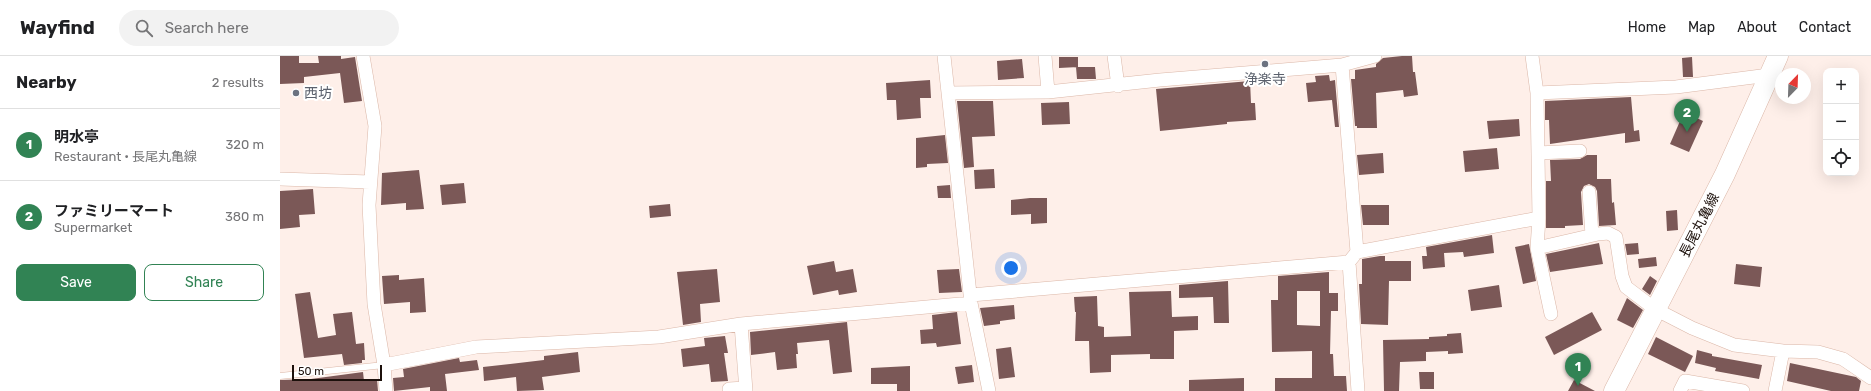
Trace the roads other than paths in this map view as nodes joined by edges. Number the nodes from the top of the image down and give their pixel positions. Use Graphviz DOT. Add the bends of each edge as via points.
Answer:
graph roads {
  1 [pos="364,56"];
  2 [pos="944,56"];
  3 [pos="1045,56"];
  4 [pos="1114,56"];
  5 [pos="1375,56"];
  6 [pos="1532,56"];
  7 [pos="1778,56"];
  8 [pos="1359,58"];
  9 [pos="1342,66"];
  10 [pos="1769,75"];
  11 [pos="1118,86"];
  12 [pos="1048,92"];
  13 [pos="948,93"];
  14 [pos="1537,93"];
  15 [pos="1580,151"];
  16 [pos="1538,153"];
  17 [pos="280,179"];
  18 [pos="370,182"];
  19 [pos="1589,192"];
  20 [pos="1539,218"];
  21 [pos="1592,235"];
  22 [pos="1537,248"];
  23 [pos="1353,257"];
  24 [pos="971,299"];
  25 [pos="1655,309"];
  26 [pos="1551,314"];
  27 [pos="741,324"];
  28 [pos="1783,351"];
  29 [pos="384,365"];
  30 [pos="280,376"];
  31 [pos="1871,378"];
  32 [pos="729,389"];
  33 [pos="746,390"];
  34 [pos="386,391"];
  35 [pos="989,391"];
  36 [pos="1358,391"];
  37 [pos="1614,391"];
  38 [pos="1680,391"];
  39 [pos="1743,391"];
  40 [pos="1775,391"];
  1 -- 18 [label="street" via="375,126"];
  2 -- 13 [label="street"];
  3 -- 12 [label="street"];
  4 -- 11 [label="street"];
  5 -- 8 [label="street"];
  6 -- 14 [label="street"];
  7 -- 10 [label="main road, 長尾丸亀線"];
  8 -- 9 [label="street"];
  9 -- 11 [label="street" via="1160,80"];
  9 -- 23 [label="street"];
  10 -- 14 [label="street" via="1676,87"];
  10 -- 25 [label="main road, 長尾丸亀線" via="1725,174"];
  11 -- 12 [label="street"];
  12 -- 13 [label="street"];
  13 -- 24 [label="street"];
  14 -- 16 [label="street"];
  15 -- 16 [label="street"];
  16 -- 20 [label="street"];
  17 -- 18 [label="street"];
  18 -- 29 [label="street" via="374,304"];
  19 -- 21 [label="street"];
  20 -- 22 [label="street"];
  20 -- 23 [label="street"];
  21 -- 22 [label="street"];
  21 -- 25 [label="street" via="1608,233 1616,237 1626,287"];
  22 -- 26 [label="street"];
  23 -- 24 [label="street"];
  23 -- 36 [label="street"];
  24 -- 27 [label="street"];
  24 -- 35 [label="street"];
  25 -- 28 [label="street" via="1734,345"];
  25 -- 37 [label="main road, 長尾丸亀線"];
  27 -- 29 [label="street" via="659,337 476,347"];
  27 -- 33 [label="street"];
  28 -- 31 [label="street" via="1818,352 1842,359"];
  28 -- 40 [label="street"];
  29 -- 30 [label="lane"];
  29 -- 34 [label="street"];
  32 -- 33 [label="street"];
  38 -- 39 [label="street" via="1685,381"];
}
